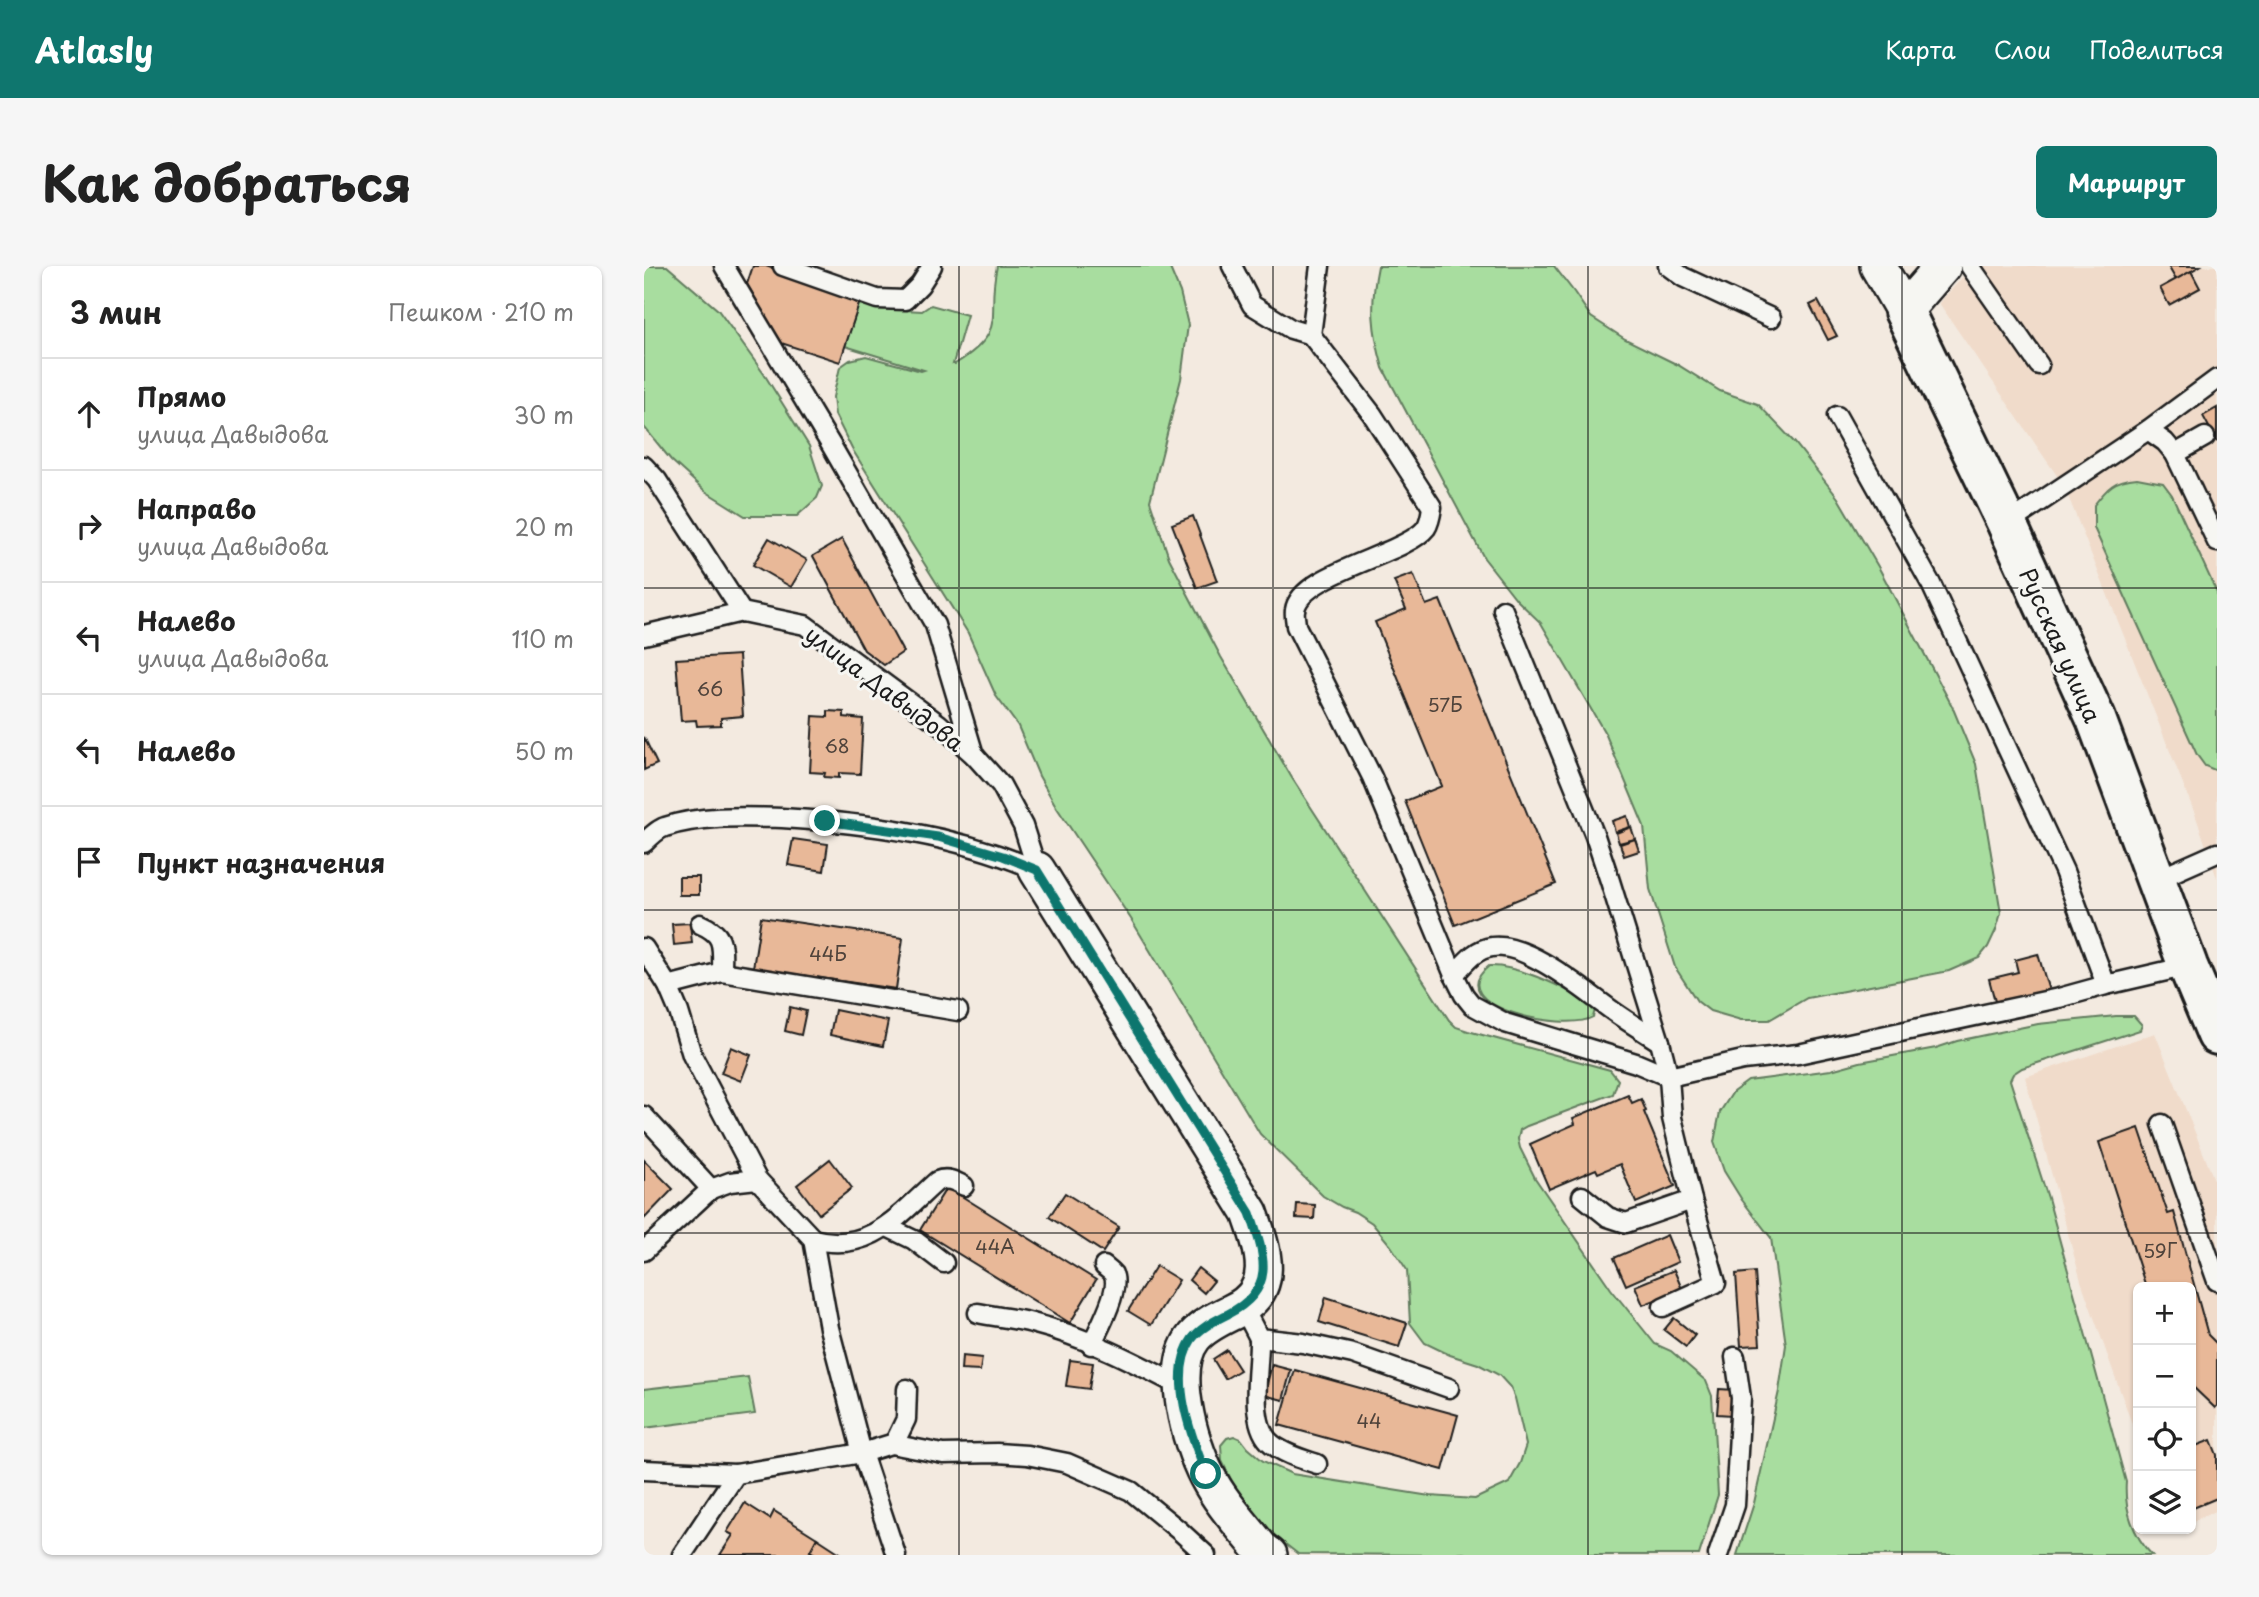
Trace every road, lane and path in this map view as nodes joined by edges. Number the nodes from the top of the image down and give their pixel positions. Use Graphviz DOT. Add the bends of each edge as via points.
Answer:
graph roads {
  1 [pos="724,266"];
  2 [pos="783,266"];
  3 [pos="932,266"];
  4 [pos="1233,266"];
  5 [pos="1320,266"];
  6 [pos="1668,266"];
  7 [pos="1878,266"];
  8 [pos="1943,266"];
  9 [pos="1970,266"];
  10 [pos="1904,311"];
  11 [pos="1771,318"];
  12 [pos="1311,335"];
  13 [pos="2039,365"];
  14 [pos="2217,379"];
  15 [pos="1837,416"];
  16 [pos="2148,430"];
  17 [pos="2205,437"];
  18 [pos="2175,453"];
  19 [pos="644,466"];
  20 [pos="2007,524"];
  21 [pos="2217,542"];
  22 [pos="1503,610"];
  23 [pos="742,612"];
  24 [pos="644,635"];
  25 [pos="974,755"];
  26 [pos="644,843"];
  27 [pos="2217,853"];
  28 [pos="1037,870"];
  29 [pos="2156,880"];
  30 [pos="700,924"];
  31 [pos="644,948"];
  32 [pos="2189,967"];
  33 [pos="722,972"];
  34 [pos="1454,975"];
  35 [pos="2106,985"];
  36 [pos="668,986"];
  37 [pos="958,1011"];
  38 [pos="2217,1035"];
  39 [pos="1660,1042"];
  40 [pos="1669,1077"];
  41 [pos="644,1116"];
  42 [pos="2162,1124"];
  43 [pos="757,1179"];
  44 [pos="964,1186"];
  45 [pos="711,1189"];
  46 [pos="1582,1196"];
  47 [pos="1692,1200"];
  48 [pos="887,1227"];
  49 [pos="813,1239"];
  50 [pos="644,1251"];
  51 [pos="944,1263"];
  52 [pos="1104,1266"];
  53 [pos="2217,1280"];
  54 [pos="1243,1307"];
  55 [pos="1663,1307"];
  56 [pos="978,1313"];
  57 [pos="1259,1338"];
  58 [pos="1091,1345"];
  59 [pos="1735,1357"];
  60 [pos="1182,1387"];
  61 [pos="1449,1388"];
  62 [pos="907,1389"];
  63 [pos="894,1444"];
  64 [pos="862,1453"];
  65 [pos="1317,1464"];
  66 [pos="644,1470"];
  67 [pos="736,1474"];
  68 [pos="682,1555"];
  69 [pos="896,1555"];
  70 [pos="1206,1555"];
  71 [pos="1269,1555"];
  72 [pos="1718,1555"];
  1 -- 25 [label="lane" via="935,625"];
  2 -- 3 [label="lane" via="877,299 905,300"];
  4 -- 12 [label="lane" via="1252,305"];
  5 -- 12 [label="lane"];
  6 -- 11 [label="lane"];
  7 -- 10 [label="street, Русская улица"];
  8 -- 10 [label="street"];
  9 -- 13 [label="lane"];
  10 -- 20 [label="street, Русская улица"];
  12 -- 34 [label="lane" via="1372,414 1432,507 1428,526 1416,537 1341,570 1304,593 1295,608 1296,626 1372,777"];
  14 -- 16 [label="lane"];
  15 -- 35 [label="lane" via="1931,584 2064,871"];
  16 -- 18 [label="lane"];
  16 -- 20 [label="lane"];
  17 -- 18 [label="lane"];
  18 -- 21 [label="lane"];
  19 -- 23 [label="lane"];
  20 -- 29 [label="street, Русская улица" via="2096,719"];
  22 -- 39 [label="lane" via="1595,836"];
  23 -- 24 [label="lane"];
  23 -- 25 [label="lane, улица Давыдова" via="805,625"];
  25 -- 28 [label="lane, улица Давыдова" via="1001,785 1023,826"];
  26 -- 28 [label="lane" via="663,827 698,820 825,821 938,837"];
  27 -- 29 [label="lane"];
  28 -- 54 [label="street, улица Давыдова" via="1250,1213 1263,1251 1263,1266 1256,1294"];
  29 -- 32 [label="street, Русская улица"];
  30 -- 33 [label="lane" via="713,929 723,944"];
  31 -- 36 [label="lane"];
  32 -- 35 [label="lane"];
  32 -- 38 [label="street, Русская улица"];
  33 -- 36 [label="lane"];
  33 -- 37 [label="lane"];
  34 -- 39 [label="lane" via="1475,952 1510,948 1577,983"];
  34 -- 40 [label="lane" via="1472,1005 1505,1023"];
  35 -- 40 [label="lane" via="1798,1054 1743,1060"];
  36 -- 43 [label="lane" via="692,1055"];
  39 -- 40 [label="lane"];
  40 -- 47 [label="lane" via="1672,1118"];
  41 -- 45 [label="lane"];
  42 -- 53 [label="lane"];
  43 -- 45 [label="lane"];
  43 -- 49 [label="lane"];
  44 -- 48 [label="lane" via="944,1178 937,1181"];
  45 -- 50 [label="lane"];
  46 -- 47 [label="lane" via="1608,1217 1626,1223"];
  47 -- 55 [label="lane" via="1716,1283"];
  48 -- 49 [label="lane" via="853,1240 829,1243"];
  48 -- 51 [label="lane"];
  49 -- 64 [label="lane" via="829,1328"];
  52 -- 58 [label="lane" via="1115,1283"];
  54 -- 57 [label="lane"];
  54 -- 60 [label="street" via="1193,1338 1183,1364"];
  56 -- 58 [label="lane" via="1032,1323"];
  57 -- 61 [label="lane" via="1353,1354"];
  57 -- 65 [label="lane" via="1256,1400 1264,1434 1282,1450"];
  58 -- 60 [label="lane"];
  59 -- 72 [label="lane" via="1741,1398 1735,1505"];
  60 -- 71 [label="street" via="1186,1416 1206,1474 1222,1501"];
  62 -- 63 [label="lane" via="906,1419"];
  63 -- 64 [label="lane"];
  63 -- 70 [label="lane" via="943,1454 1027,1455 1067,1464 1131,1491"];
  64 -- 67 [label="lane"];
  64 -- 69 [label="lane"];
  66 -- 67 [label="lane"];
  67 -- 68 [label="lane"];
}
